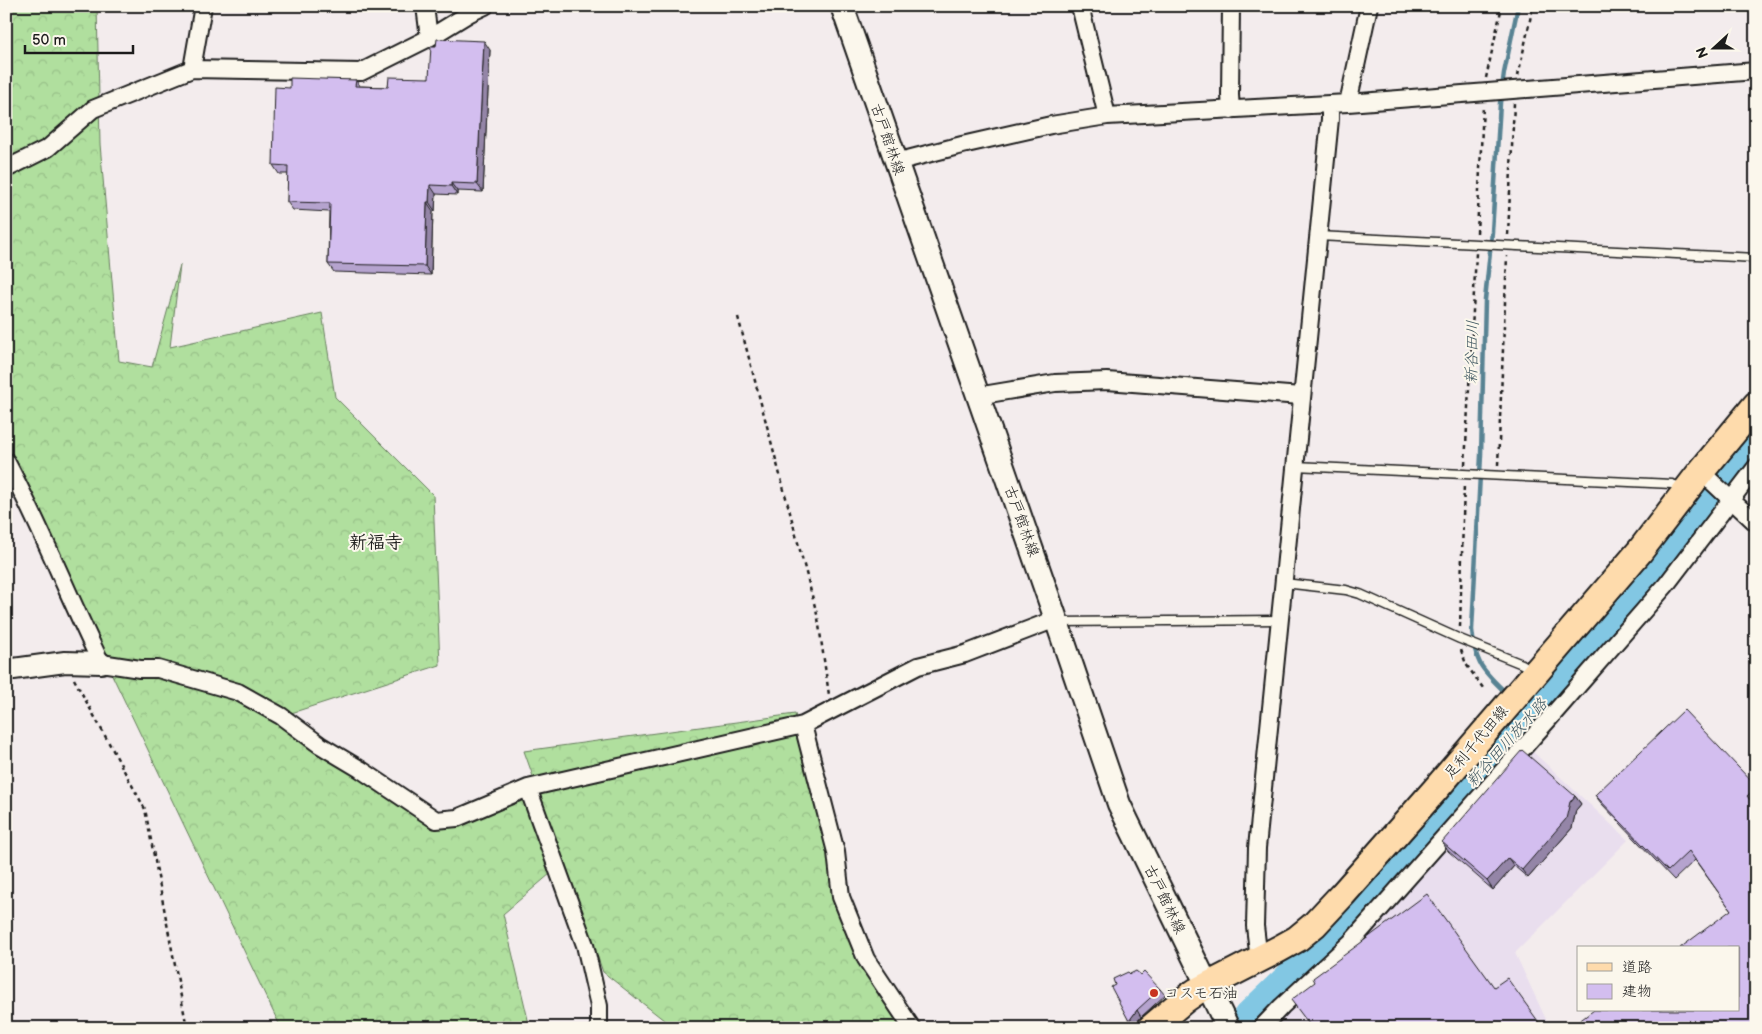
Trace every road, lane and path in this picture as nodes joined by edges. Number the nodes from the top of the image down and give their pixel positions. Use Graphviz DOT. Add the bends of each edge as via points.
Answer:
graph roads {
  1 [pos="203,6"];
  2 [pos="425,6"];
  3 [pos="485,6"];
  4 [pos="842,6"];
  5 [pos="1080,6"];
  6 [pos="1231,6"];
  7 [pos="1369,6"];
  8 [pos="1502,6"];
  9 [pos="1533,6"];
  10 [pos="430,38"];
  11 [pos="192,68"];
  12 [pos="1756,71"];
  13 [pos="1515,86"];
  14 [pos="1488,92"];
  15 [pos="1348,103"];
  16 [pos="1330,104"];
  17 [pos="1231,110"];
  18 [pos="1107,116"];
  19 [pos="896,162"];
  20 [pos="6,169"];
  21 [pos="1318,236"];
  22 [pos="1479,245"];
  23 [pos="1504,246"];
  24 [pos="1756,258"];
  25 [pos="738,317"];
  26 [pos="977,396"];
  27 [pos="1301,396"];
  28 [pos="1756,405"];
  29 [pos="6,461"];
  30 [pos="1296,466"];
  31 [pos="1756,467"];
  32 [pos="1467,474"];
  33 [pos="1494,476"];
  34 [pos="1699,481"];
  35 [pos="1729,498"];
  36 [pos="1756,523"];
  37 [pos="1284,583"];
  38 [pos="1281,620"];
  39 [pos="1057,622"];
  40 [pos="1462,640"];
  41 [pos="65,662"];
  42 [pos="101,662"];
  43 [pos="6,670"];
  44 [pos="1536,672"];
  45 [pos="1483,688"];
  46 [pos="831,711"];
  47 [pos="803,725"];
  48 [pos="528,788"];
  49 [pos="1259,960"];
  50 [pos="1208,985"];
  51 [pos="1227,1026"];
  52 [pos="187,1028"];
  53 [pos="599,1028"];
  54 [pos="912,1028"];
  55 [pos="1151,1028"];
  56 [pos="1261,1028"];
  1 -- 11 [label="street"];
  2 -- 10 [label="street"];
  3 -- 10 [label="street"];
  4 -- 19 [label="main road, 古戸館林線"];
  5 -- 18 [label="street"];
  6 -- 17 [label="street"];
  7 -- 15 [label="street"];
  8 -- 14 [label="path"];
  9 -- 13 [label="path"];
  10 -- 11 [label="street" via="361,72"];
  11 -- 20 [label="street" via="93,109 48,148"];
  12 -- 13 [label="street"];
  13 -- 14 [label="street"];
  13 -- 23 [label="path"];
  14 -- 15 [label="street"];
  14 -- 22 [label="path"];
  15 -- 16 [label="street"];
  16 -- 17 [label="street"];
  16 -- 21 [label="street"];
  17 -- 18 [label="street"];
  18 -- 19 [label="street" via="1051,125"];
  19 -- 26 [label="main road, 古戸館林線"];
  21 -- 22 [label="lane"];
  21 -- 27 [label="street"];
  22 -- 23 [label="lane"];
  22 -- 32 [label="path"];
  23 -- 24 [label="lane"];
  23 -- 33 [label="path"];
  25 -- 46 [label="path" via="818,618"];
  26 -- 27 [label="street" via="1055,383 1107,381"];
  26 -- 39 [label="main road, 古戸館林線"];
  27 -- 30 [label="street"];
  28 -- 34 [label="main road, 足利千代田線"];
  29 -- 42 [label="street"];
  30 -- 32 [label="lane"];
  30 -- 37 [label="street"];
  31 -- 35 [label="street"];
  32 -- 33 [label="lane"];
  32 -- 40 [label="path"];
  33 -- 34 [label="lane" via="1672,484"];
  34 -- 35 [label="street"];
  34 -- 44 [label="main road, 足利千代田線"];
  35 -- 36 [label="street"];
  35 -- 56 [label="street" via="1666,585 1550,719 1351,942"];
  37 -- 38 [label="street"];
  37 -- 40 [label="lane" via="1360,594"];
  38 -- 39 [label="lane"];
  38 -- 49 [label="street" via="1257,848 1255,926"];
  39 -- 46 [label="street" via="1048,622 964,654 918,666"];
  39 -- 50 [label="main road, 古戸館林線" via="1119,804"];
  40 -- 44 [label="lane"];
  40 -- 45 [label="path" via="1466,664"];
  41 -- 42 [label="street"];
  41 -- 43 [label="street"];
  41 -- 52 [label="path" via="145,809"];
  42 -- 48 [label="street" via="158,669 238,692 281,716 436,820 457,818"];
  44 -- 49 [label="main road, 足利千代田線" via="1314,925"];
  46 -- 47 [label="street"];
  47 -- 48 [label="street"];
  47 -- 54 [label="street" via="836,852 841,897 866,959"];
  48 -- 53 [label="street" via="585,945 599,1006"];
  49 -- 50 [label="main road, 足利千代田線"];
  50 -- 51 [label="main road, 古戸館林線"];
  50 -- 55 [label="main road, 足利千代田線"];
}
